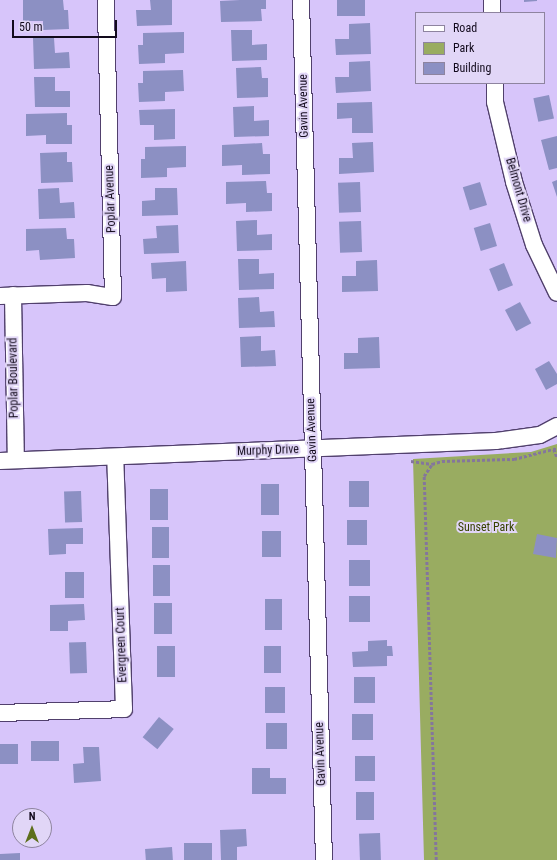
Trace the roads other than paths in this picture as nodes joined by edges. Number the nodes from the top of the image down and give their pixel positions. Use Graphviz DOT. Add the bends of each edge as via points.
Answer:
graph roads {
  1 [pos="106,0"];
  2 [pos="301,0"];
  3 [pos="492,0"];
  4 [pos="492,12"];
  5 [pos="495,84"];
  6 [pos="557,293"];
  7 [pos="6,295"];
  8 [pos="557,426"];
  9 [pos="313,449"];
  10 [pos="115,456"];
  11 [pos="8,460"];
  12 [pos="0,713"];
  13 [pos="324,860"];
  1 -- 7 [label="street, Poplar Avenue" via="113,296 87,293"];
  2 -- 9 [label="street, Gavin Avenue"];
  3 -- 4 [label="street"];
  5 -- 6 [label="street, Belmont Drive" via="495,102 514,182 534,245"];
  7 -- 11 [label="street, Poplar Boulevard"];
  8 -- 9 [label="street, Murphy Drive" via="540,435 496,441"];
  9 -- 10 [label="street, Murphy Drive"];
  9 -- 13 [label="street, Gavin Avenue"];
  10 -- 11 [label="street, Murphy Drive"];
  10 -- 12 [label="street, Evergreen Court" via="124,709"];
}
